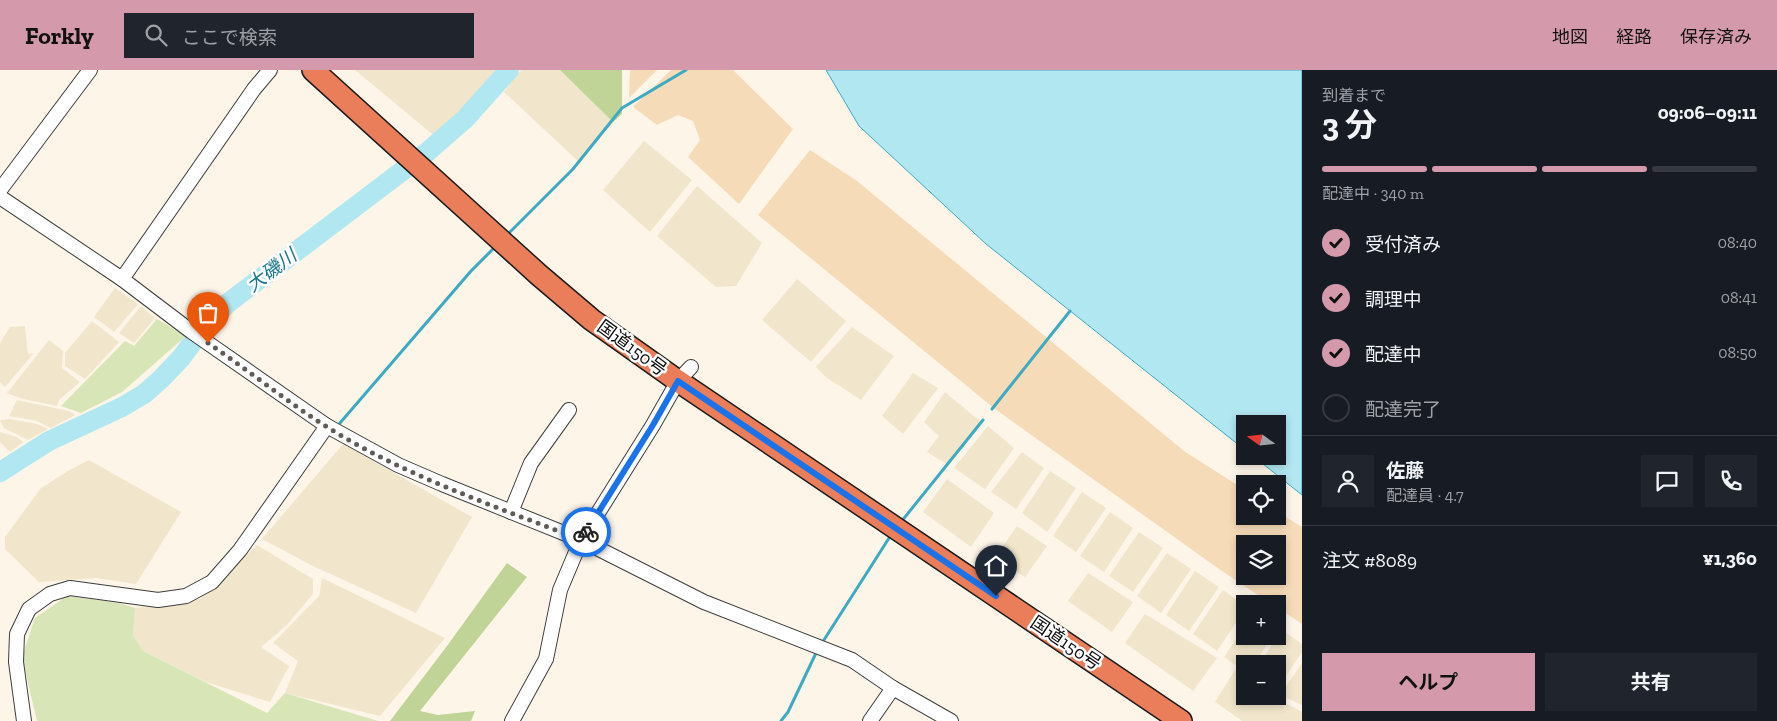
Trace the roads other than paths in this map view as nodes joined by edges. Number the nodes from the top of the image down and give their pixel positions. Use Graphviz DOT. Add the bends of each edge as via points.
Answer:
graph roads {
  1 [pos="90,70"];
  2 [pos="270,70"];
  3 [pos="313,70"];
  4 [pos="0,196"];
  5 [pos="122,280"];
  6 [pos="685,374"];
  7 [pos="570,410"];
  8 [pos="327,426"];
  9 [pos="511,512"];
  10 [pos="581,540"];
  11 [pos="893,688"];
  12 [pos="24,721"];
  13 [pos="512,721"];
  14 [pos="870,721"];
  15 [pos="951,721"];
  16 [pos="1181,721"];
  1 -- 4 [label="street"];
  2 -- 5 [label="street" via="228,125"];
  3 -- 6 [label="highway, 国道150号" via="592,320"];
  4 -- 5 [label="street"];
  5 -- 8 [label="street"];
  6 -- 10 [label="street"];
  6 -- 16 [label="highway, 国道150号"];
  7 -- 9 [label="street" via="531,463"];
  8 -- 9 [label="street" via="398,465"];
  8 -- 12 [label="street" via="240,550 212,582 186,596 158,600 70,588 50,594 29,608 17,634 16,662"];
  9 -- 10 [label="street"];
  10 -- 11 [label="street" via="704,602 852,660"];
  10 -- 13 [label="street" via="560,590 546,659"];
  11 -- 14 [label="street"];
  11 -- 15 [label="street"];
}
